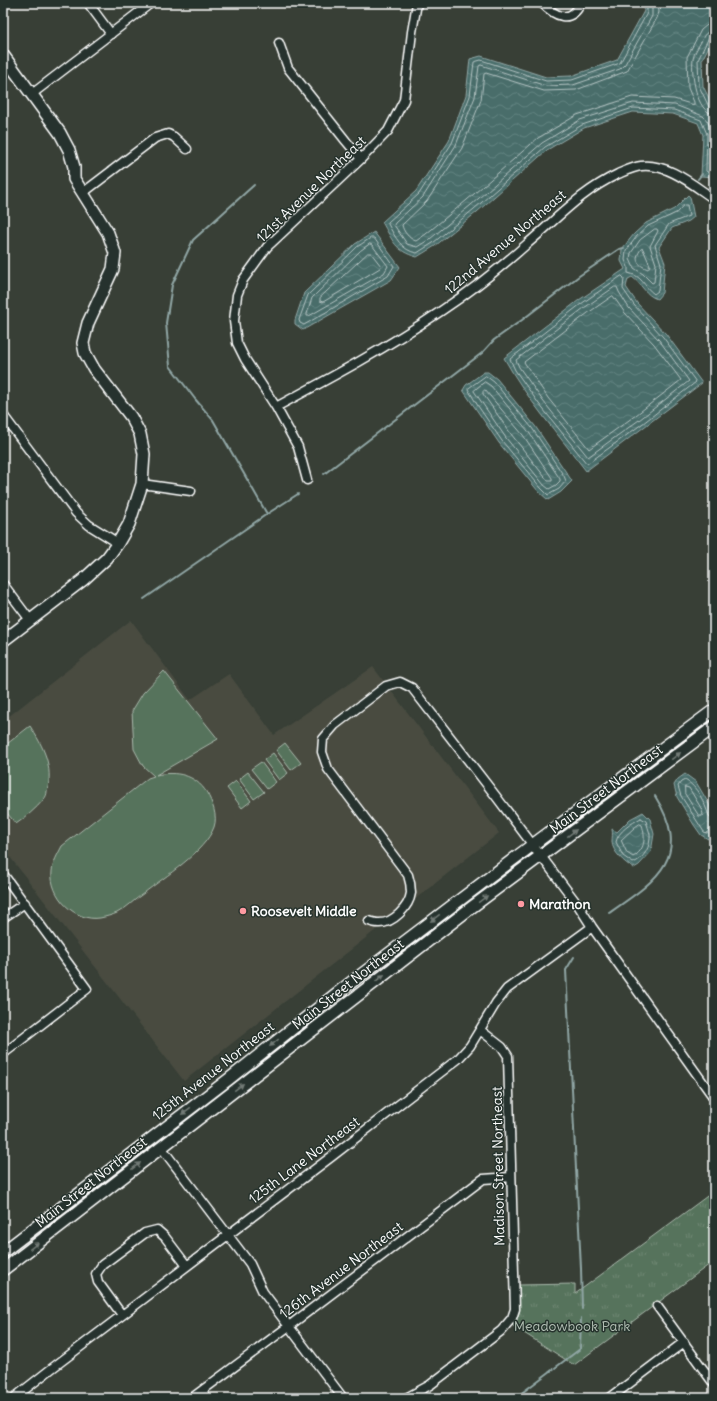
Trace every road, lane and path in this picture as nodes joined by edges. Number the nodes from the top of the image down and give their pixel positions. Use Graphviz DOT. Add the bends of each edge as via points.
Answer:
graph roads {
  1 [pos="88,3"];
  2 [pos="151,3"];
  3 [pos="417,3"];
  4 [pos="542,3"];
  5 [pos="581,3"];
  6 [pos="111,34"];
  7 [pos="279,43"];
  8 [pos="4,59"];
  9 [pos="32,94"];
  10 [pos="187,149"];
  11 [pos="361,158"];
  12 [pos="84,192"];
  13 [pos="714,199"];
  14 [pos="276,407"];
  15 [pos="3,415"];
  16 [pos="307,480"];
  17 [pos="142,484"];
  18 [pos="191,491"];
  19 [pos="118,543"];
  20 [pos="3,584"];
  21 [pos="30,620"];
  22 [pos="3,641"];
  23 [pos="714,710"];
  24 [pos="714,727"];
  25 [pos="532,845"];
  26 [pos="540,857"];
  27 [pos="3,874"];
  28 [pos="25,903"];
  29 [pos="3,918"];
  30 [pos="369,921"];
  31 [pos="592,926"];
  32 [pos="480,1030"];
  33 [pos="3,1054"];
  34 [pos="714,1098"];
  35 [pos="160,1147"];
  36 [pos="122,1160"];
  37 [pos="511,1177"];
  38 [pos="228,1235"];
  39 [pos="3,1252"];
  40 [pos="187,1266"];
  41 [pos="3,1270"];
  42 [pos="656,1306"];
  43 [pos="122,1315"];
  44 [pos="289,1326"];
  45 [pos="684,1342"];
  46 [pos="714,1384"];
  47 [pos="202,1391"];
  48 [pos="14,1398"];
  49 [pos="192,1398"];
  50 [pos="207,1398"];
  51 [pos="343,1398"];
  52 [pos="406,1398"];
  53 [pos="610,1398"];
  1 -- 6 [label="street"];
  2 -- 6 [label="street"];
  3 -- 11 [label="street, 121st Avenue Northeast" via="404,100 388,131"];
  4 -- 5 [label="street" via="555,14 564,16 575,12"];
  6 -- 9 [label="street"];
  7 -- 11 [label="street" via="288,68"];
  8 -- 9 [label="main road"];
  9 -- 12 [label="main road" via="63,138 74,168 74,179"];
  10 -- 12 [label="street" via="168,134 156,138"];
  11 -- 14 [label="street, 121st Avenue Northeast" via="267,247 243,280 237,295 234,321 237,343"];
  12 -- 17 [label="main road" via="108,232 115,253 113,269 88,323 83,343 85,353 94,369 131,417 140,434 144,454"];
  13 -- 14 [label="street, 122nd Avenue Northeast" via="668,171 655,167 641,166 603,181 579,197 477,286 441,311 356,363"];
  14 -- 16 [label="street, 121st Avenue Northeast" via="298,447"];
  15 -- 19 [label="street" via="76,513 89,525"];
  17 -- 18 [label="street"];
  17 -- 19 [label="main road" via="129,524"];
  19 -- 21 [label="main road" via="107,558 83,580"];
  20 -- 21 [label="street"];
  21 -- 22 [label="main road"];
  23 -- 25 [label="main road, Main Street Northeast"];
  26 -- 24 [label="main road, Main Street Northeast, one-way"];
  25 -- 26 [label="street"];
  25 -- 30 [label="street" via="412,688 400,682 386,686 335,725 322,744 328,769 401,863 411,885 410,895 398,914 389,921"];
  25 -- 36 [label="main road, 125th Avenue Northeast, one-way"];
  26 -- 31 [label="street" via="578,904"];
  35 -- 26 [label="main road, Main Street Northeast, one-way"];
  27 -- 28 [label="street"];
  28 -- 29 [label="street"];
  28 -- 33 [label="street" via="87,989"];
  31 -- 32 [label="street, 125th Lane Northeast" via="507,989"];
  31 -- 34 [label="street"];
  32 -- 37 [label="street, Madison Street Northeast" via="502,1047 508,1056"];
  32 -- 38 [label="street, 125th Lane Northeast" via="458,1059"];
  35 -- 38 [label="street"];
  41 -- 35 [label="main road, Main Street Northeast, one-way"];
  36 -- 39 [label="main road, Main Street Northeast"];
  37 -- 44 [label="street, 126th Avenue Northeast" via="483,1179"];
  37 -- 52 [label="street, Madison Street Northeast" via="514,1313 508,1324 492,1338 430,1386"];
  38 -- 40 [label="street, 125th Lane Northeast"];
  38 -- 44 [label="street" via="250,1264 263,1292"];
  40 -- 43 [label="street, 125th Lane Northeast"];
  40 -- 43 [label="street" via="157,1230 145,1232 102,1265 96,1274 98,1282"];
  42 -- 45 [label="street"];
  43 -- 48 [label="street, 125th Lane Northeast"];
  44 -- 47 [label="street, 126th Avenue Northeast"];
  44 -- 51 [label="street"];
  45 -- 46 [label="street"];
  45 -- 53 [label="street"];
  47 -- 49 [label="street, 126th Avenue Northeast"];
  47 -- 50 [label="street"];
}
